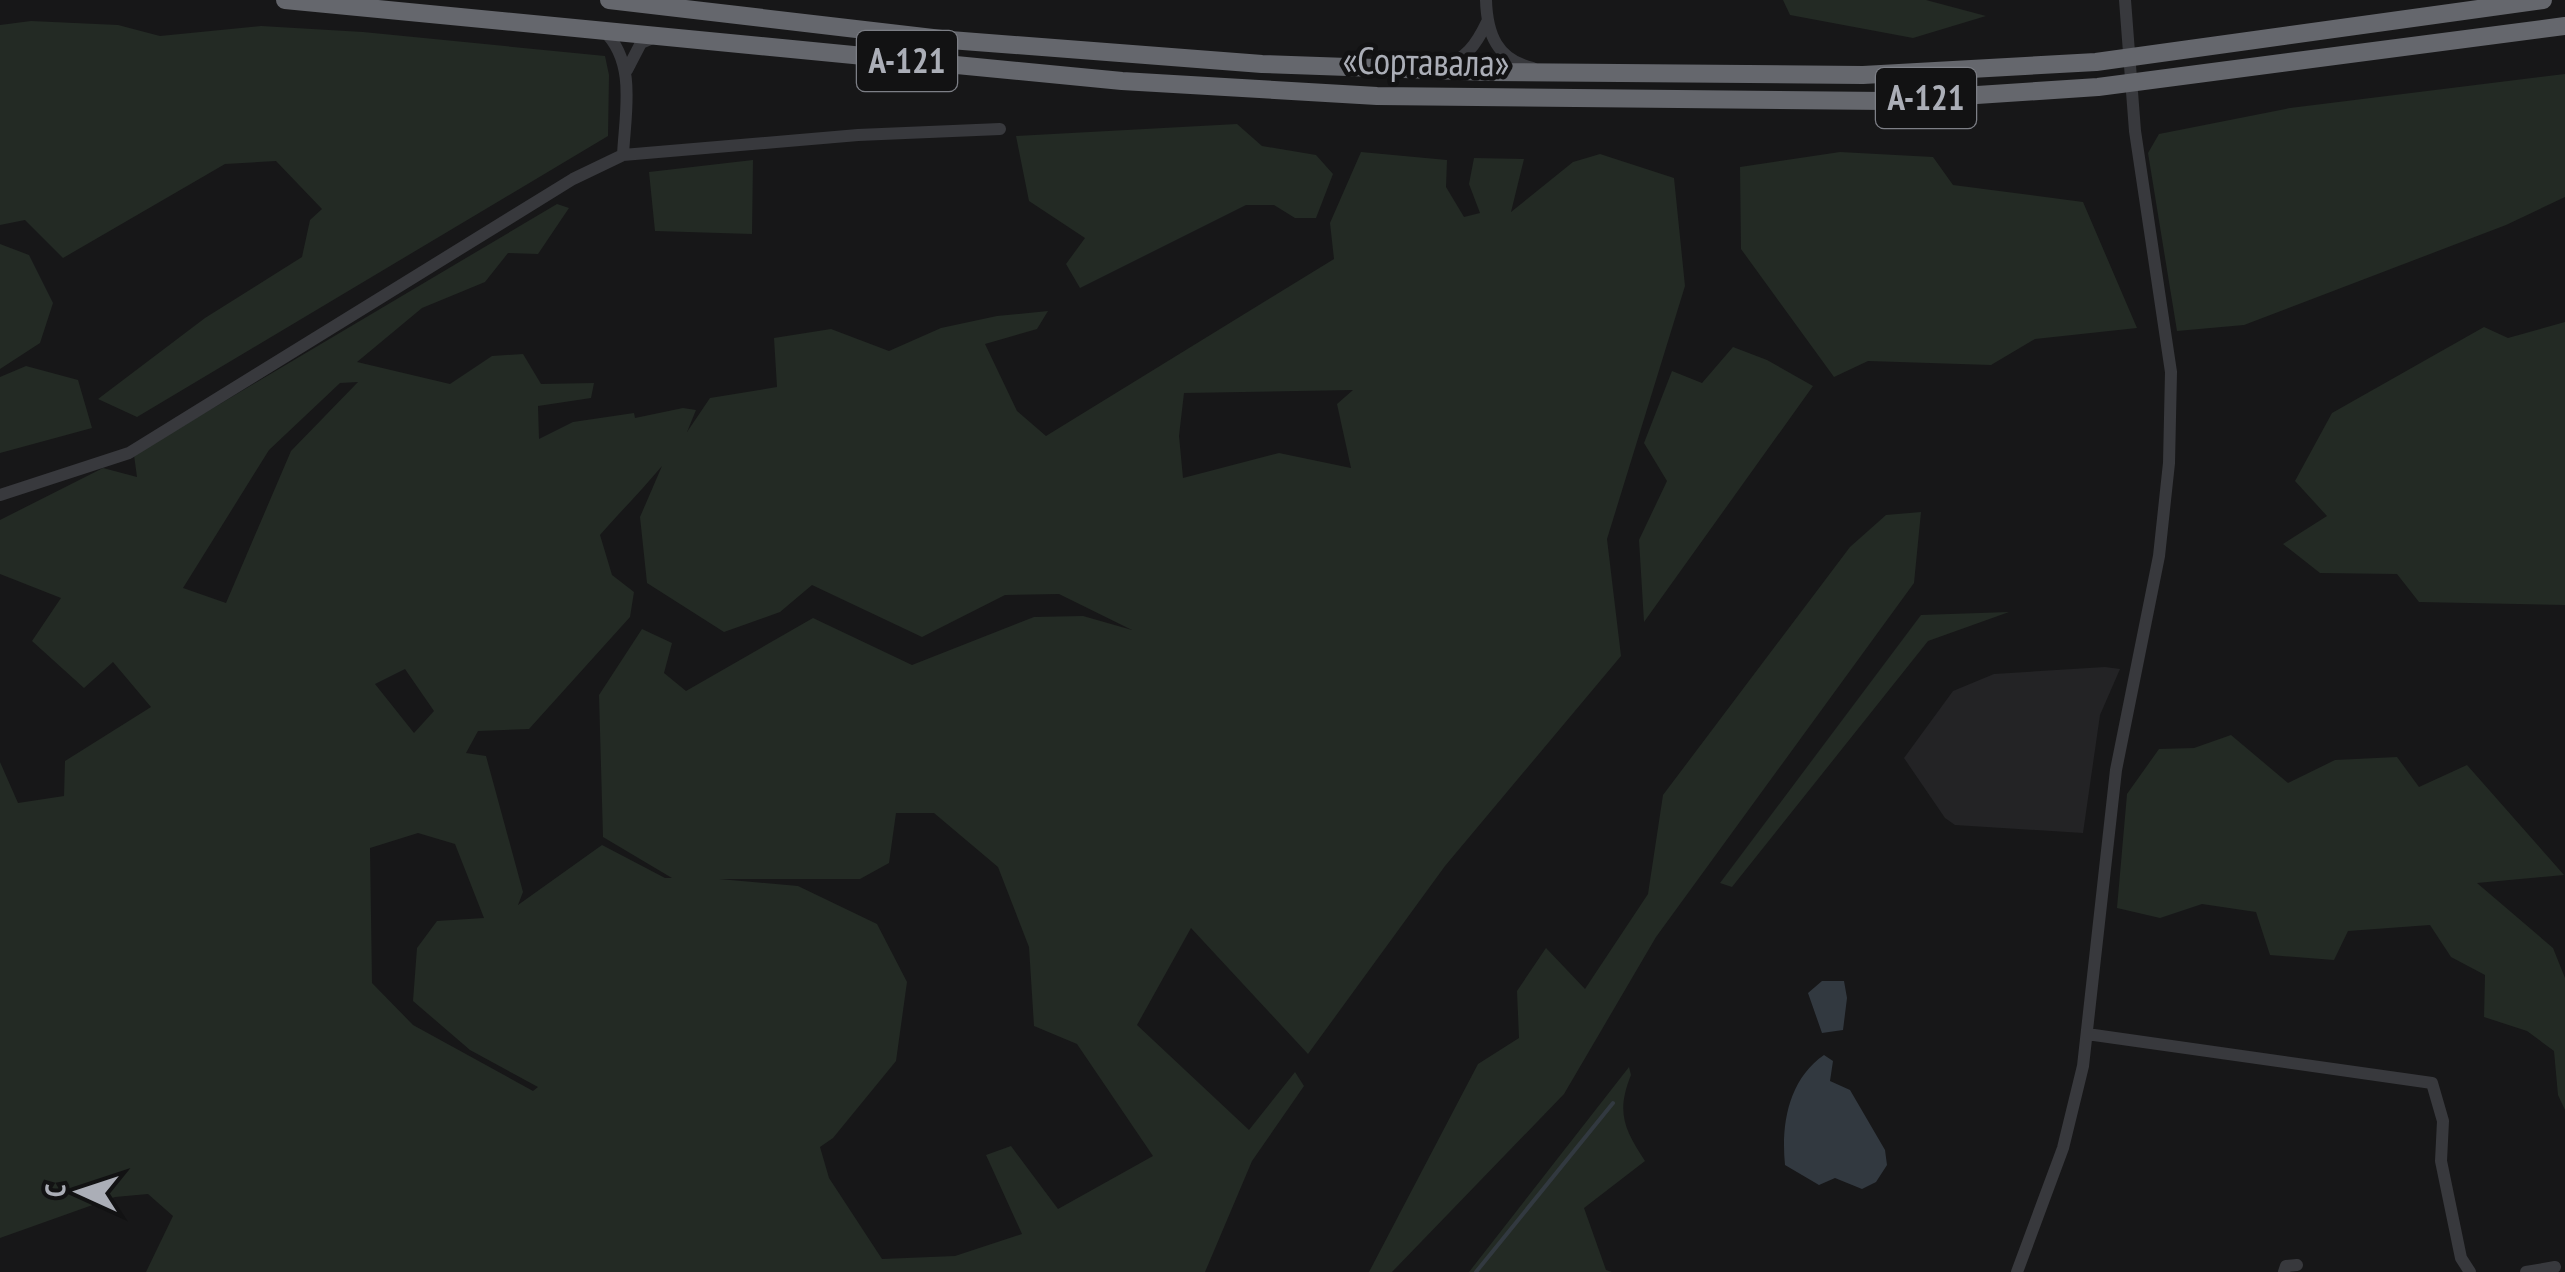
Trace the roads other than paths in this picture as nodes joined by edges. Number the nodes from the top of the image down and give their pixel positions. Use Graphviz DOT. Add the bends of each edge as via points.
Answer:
graph roads {
  1 [pos="286,0"];
  2 [pos="609,0"];
  3 [pos="1486,0"];
  4 [pos="2543,0"];
  5 [pos="2125,7"];
  6 [pos="1487,22"];
  7 [pos="2565,26"];
  8 [pos="604,31"];
  9 [pos="656,36"];
  10 [pos="1409,69"];
  11 [pos="626,72"];
  12 [pos="1558,73"];
  13 [pos="1000,129"];
  14 [pos="623,155"];
  15 [pos="0,496"];
  16 [pos="2086,1034"];
  17 [pos="2555,1267"];
  18 [pos="2017,1272"];
  19 [pos="2470,1272"];
  20 [pos="2526,1272"];
  1 -- 8 [label="highway, «Сортавала» / А-121"];
  2 -- 10 [label="highway, «Сортавала» / А-121" via="969,41"];
  3 -- 6 [label="street"];
  4 -- 12 [label="highway, «Сортавала» / А-121" via="2096,62 1888,75"];
  5 -- 16 [label="street" via="2135,131 2171,372 2170,463 2114,787"];
  6 -- 10 [label="street" via="1461,58"];
  6 -- 12 [label="street" via="1505,57"];
  7 -- 9 [label="highway, «Сортавала» / А-121" via="2098,88 1886,101 1377,96 1122,81"];
  8 -- 9 [label="highway, «Сортавала» / А-121"];
  8 -- 11 [label="street" via="622,52"];
  9 -- 11 [label="street" via="641,43"];
  10 -- 12 [label="highway, «Сортавала» / А-121"];
  11 -- 14 [label="street"];
  13 -- 14 [label="street"];
  14 -- 15 [label="street" via="129,453"];
  16 -- 18 [label="street" via="2063,1148"];
  16 -- 19 [label="street" via="2432,1083 2443,1121 2441,1160 2461,1258"];
  17 -- 20 [label="street"];
}
